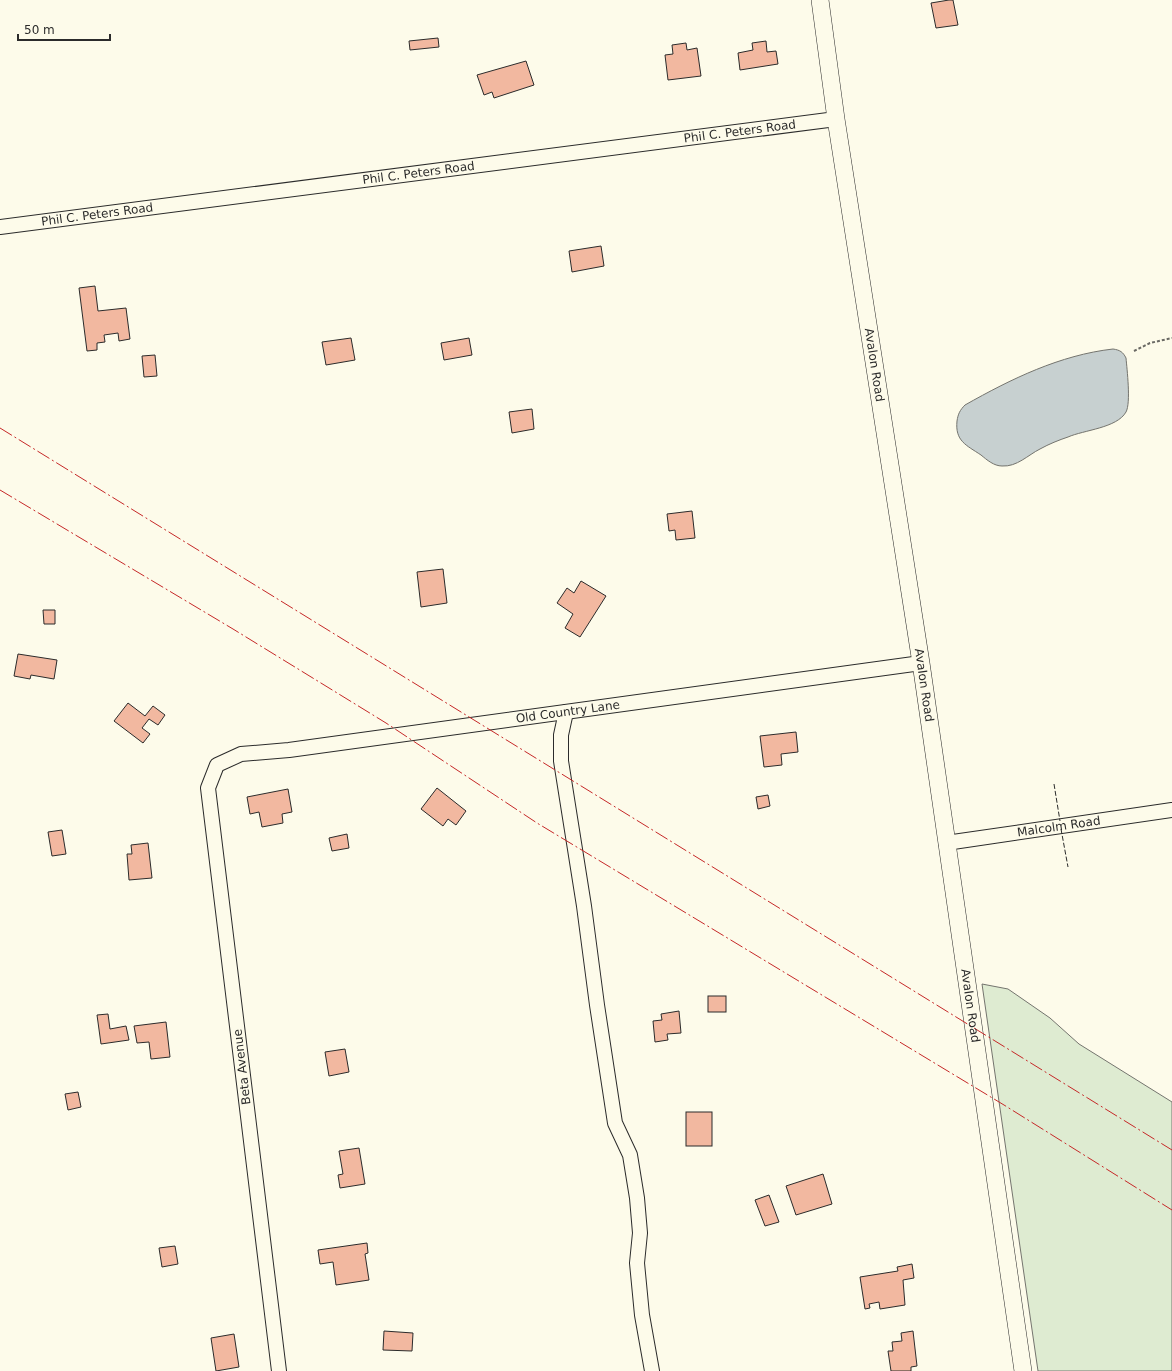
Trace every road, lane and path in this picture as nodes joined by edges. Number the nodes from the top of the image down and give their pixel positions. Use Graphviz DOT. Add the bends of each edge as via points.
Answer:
graph roads {
  1 [pos="820,0"];
  2 [pos="836,119"];
  3 [pos="0,227"];
  4 [pos="1172,338"];
  5 [pos="1134,351"];
  6 [pos="921,663"];
  7 [pos="566,712"];
  8 [pos="217,765"];
  9 [pos="1172,810"];
  10 [pos="946,843"];
  11 [pos="279,1371"];
  12 [pos="652,1371"];
  13 [pos="1023,1371"];
  1 -- 2 [label="main road, Avalon Road"];
  2 -- 3 [label="street, Phil C. Peters Road"];
  2 -- 6 [label="main road, Avalon Road"];
  4 -- 5 [label="path" via="1150,343"];
  6 -- 7 [label="street, Old Country Lane"];
  6 -- 10 [label="main road, Avalon Road"];
  7 -- 8 [label="street, Old Country Lane" via="289,750 241,754"];
  7 -- 12 [label="street" via="560,735 561,761 615,1123 630,1155 636,1190 640,1233 637,1263 642,1314"];
  8 -- 11 [label="street, Beta Avenue" via="208,788"];
  9 -- 10 [label="street, Malcolm Road"];
  10 -- 13 [label="main road, Avalon Road"];
}
